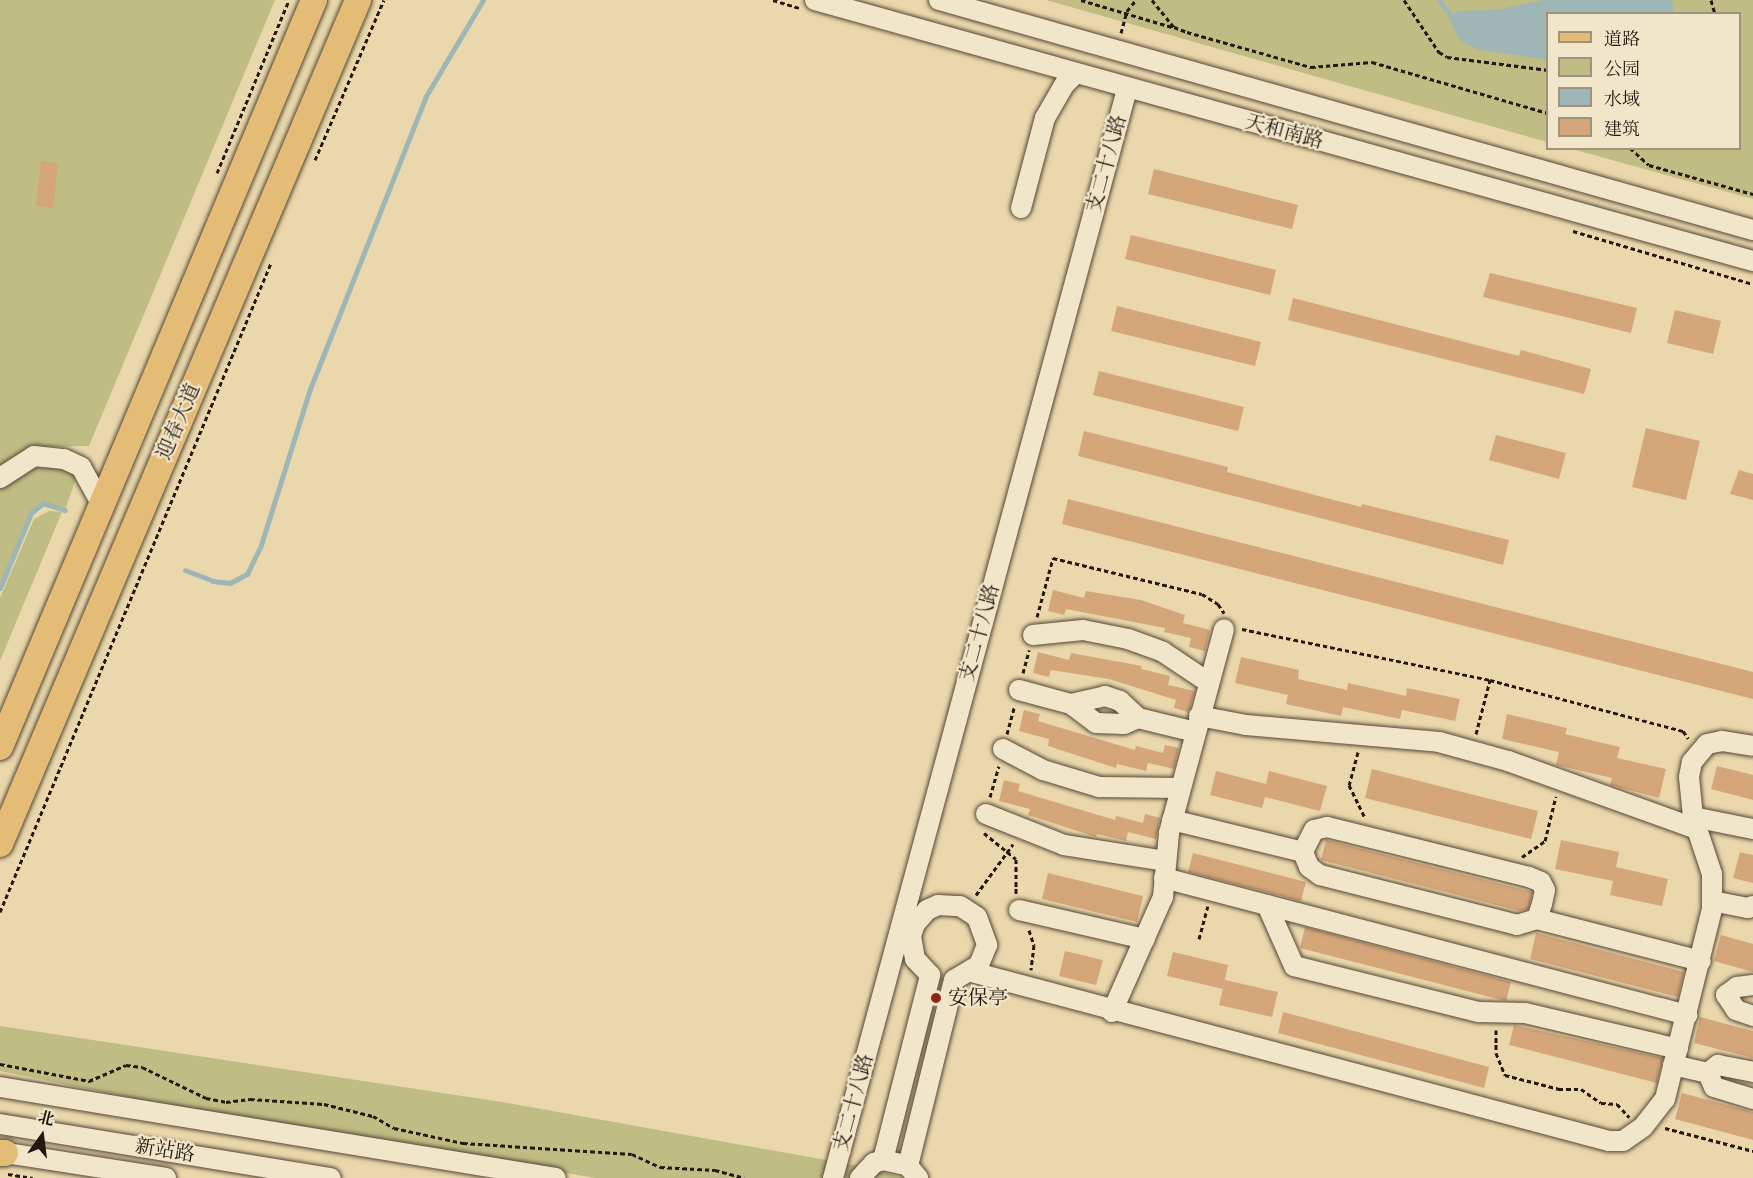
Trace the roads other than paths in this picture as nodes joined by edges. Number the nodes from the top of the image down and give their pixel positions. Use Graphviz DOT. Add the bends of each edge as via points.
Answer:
graph roads {
  1 [pos="314,0"];
  2 [pos="358,0"];
  3 [pos="815,0"];
  4 [pos="939,0"];
  5 [pos="1076,74"];
  6 [pos="1127,89"];
  7 [pos="1021,208"];
  8 [pos="1753,230"];
  9 [pos="1753,261"];
  10 [pos="0,478"];
  11 [pos="102,505"];
  12 [pos="1224,627"];
  13 [pos="1033,635"];
  14 [pos="1208,682"];
  15 [pos="1018,690"];
  16 [pos="1071,704"];
  17 [pos="1138,718"];
  18 [pos="1197,724"];
  19 [pos="1753,746"];
  20 [pos="0,747"];
  21 [pos="1003,749"];
  22 [pos="1180,788"];
  23 [pos="986,814"];
  24 [pos="1172,820"];
  25 [pos="1695,823"];
  26 [pos="1753,829"];
  27 [pos="0,844"];
  28 [pos="1303,852"];
  29 [pos="1165,869"];
  30 [pos="1712,901"];
  31 [pos="1267,905"];
  32 [pos="1018,910"];
  33 [pos="1751,911"];
  34 [pos="1537,919"];
  35 [pos="1145,939"];
  36 [pos="1701,961"];
  37 [pos="930,975"];
  38 [pos="963,976"];
  39 [pos="1753,985"];
  40 [pos="1694,986"];
  41 [pos="1726,995"];
  42 [pos="1112,1012"];
  43 [pos="1687,1016"];
  44 [pos="1753,1016"];
  45 [pos="919,1017"];
  46 [pos="944,1022"];
  47 [pos="1676,1057"];
  48 [pos="1753,1072"];
  49 [pos="1708,1073"];
  50 [pos="903,1080"];
  51 [pos="928,1086"];
  52 [pos="0,1087"];
  53 [pos="1753,1099"];
  54 [pos="0,1124"];
  55 [pos="1,1158"];
  56 [pos="883,1160"];
  57 [pos="913,1172"];
  58 [pos="166,1178"];
  59 [pos="331,1178"];
  60 [pos="556,1178"];
  61 [pos="833,1178"];
  62 [pos="860,1178"];
  1 -- 11 [label="main road, 迎春大道"];
  2 -- 27 [label="main road, 迎春大道"];
  3 -- 5 [label="street, 天和南路"];
  4 -- 8 [label="street, 天和南路"];
  5 -- 6 [label="street, 天和南路"];
  5 -- 7 [label="street" via="1065,84 1045,118"];
  6 -- 9 [label="street, 天和南路"];
  6 -- 61 [label="street, 支二十八路"];
  10 -- 11 [label="street" via="26,458 64,459 81,467"];
  11 -- 20 [label="main road, 迎春大道"];
  12 -- 14 [label="street"];
  13 -- 14 [label="street" via="1075,630 1128,639 1163,652"];
  14 -- 18 [label="street"];
  15 -- 16 [label="street"];
  16 -- 17 [label="street" via="1096,723 1124,724"];
  16 -- 17 [label="street" via="1105,696 1120,701"];
  17 -- 18 [label="street"];
  18 -- 22 [label="street"];
  18 -- 25 [label="street" via="1363,733 1439,742"];
  19 -- 25 [label="street" via="1722,741 1698,750 1689,777"];
  21 -- 22 [label="street" via="1043,770 1099,787"];
  22 -- 24 [label="street"];
  23 -- 29 [label="street" via="1029,834"];
  24 -- 28 [label="street"];
  24 -- 29 [label="street"];
  25 -- 26 [label="street"];
  25 -- 30 [label="street" via="1712,874"];
  28 -- 34 [label="street" via="1309,867 1320,875 1517,925"];
  28 -- 34 [label="street" via="1309,834 1319,827 1504,871 1541,882 1545,890"];
  29 -- 31 [label="street" via="1212,890"];
  29 -- 35 [label="street" via="1162,897"];
  30 -- 33 [label="street"];
  30 -- 36 [label="street"];
  31 -- 43 [label="street"];
  31 -- 47 [label="street" via="1294,966 1496,1013 1525,1013"];
  32 -- 35 [label="street"];
  34 -- 36 [label="street"];
  35 -- 42 [label="street"];
  36 -- 40 [label="street"];
  37 -- 38 [label="street"];
  37 -- 38 [label="street" via="915,959 911,948 915,924 938,905 967,909 977,917 986,934 984,956"];
  37 -- 45 [label="street"];
  38 -- 42 [label="street"];
  38 -- 46 [label="street"];
  39 -- 41 [label="street" via="1737,987"];
  40 -- 41 [label="street"];
  40 -- 43 [label="street"];
  41 -- 44 [label="street" via="1736,1010"];
  42 -- 47 [label="street" via="1609,1141 1623,1141 1641,1128 1665,1099"];
  43 -- 47 [label="street"];
  45 -- 46 [label="street"];
  45 -- 50 [label="street"];
  46 -- 51 [label="street"];
  47 -- 49 [label="street"];
  48 -- 49 [label="street" via="1718,1065"];
  49 -- 53 [label="street" via="1714,1088"];
  50 -- 51 [label="street"];
  50 -- 56 [label="street"];
  51 -- 57 [label="street"];
  52 -- 60 [label="street"];
  54 -- 59 [label="street, 新站路"];
  55 -- 58 [label="street, 新站路"];
  56 -- 57 [label="street"];
  56 -- 62 [label="street" via="874,1163"];
}
